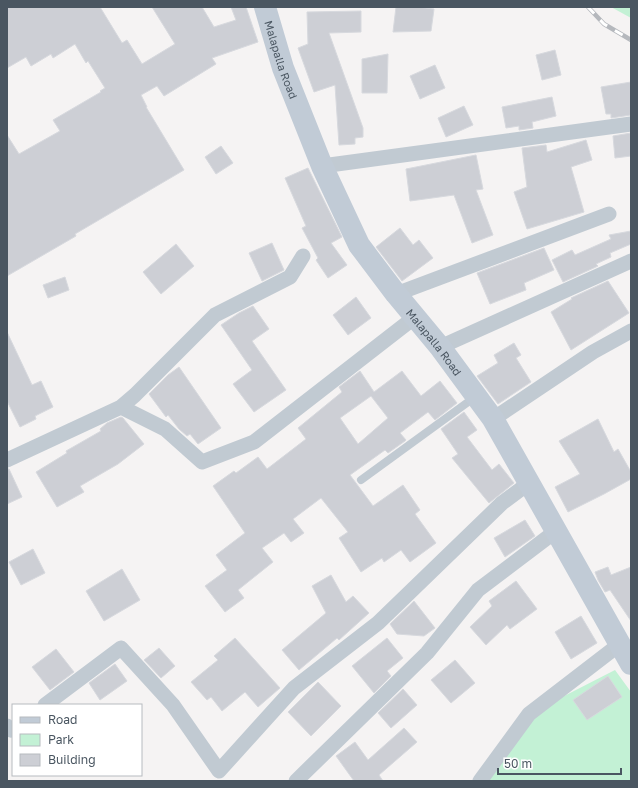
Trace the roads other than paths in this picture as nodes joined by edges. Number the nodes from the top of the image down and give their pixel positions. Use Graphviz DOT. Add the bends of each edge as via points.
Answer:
graph roads {
  1 [pos="265,7"];
  2 [pos="631,124"];
  3 [pos="322,166"];
  4 [pos="609,214"];
  5 [pos="303,256"];
  6 [pos="631,261"];
  7 [pos="396,294"];
  8 [pos="415,317"];
  9 [pos="631,331"];
  10 [pos="440,347"];
  11 [pos="477,396"];
  12 [pos="121,407"];
  13 [pos="493,419"];
  14 [pos="7,460"];
  15 [pos="361,480"];
  16 [pos="529,483"];
  17 [pos="556,531"];
  18 [pos="620,644"];
  19 [pos="631,664"];
  20 [pos="46,704"];
  21 [pos="296,781"];
  22 [pos="480,781"];
  1 -- 3 [label="street, Malapalla Road" via="283,68"];
  2 -- 3 [label="street"];
  3 -- 7 [label="street, Malapalla Road" via="359,245"];
  4 -- 7 [label="street"];
  5 -- 12 [label="street" via="290,277 215,315"];
  6 -- 10 [label="street"];
  7 -- 8 [label="street, Malapalla Road"];
  8 -- 10 [label="street, Malapalla Road"];
  8 -- 12 [label="street" via="254,442 202,462 165,429"];
  9 -- 13 [label="street" via="593,352"];
  10 -- 11 [label="street, Malapalla Road"];
  11 -- 13 [label="street, Malapalla Road"];
  11 -- 15 [label="lane"];
  12 -- 14 [label="street"];
  13 -- 16 [label="street, Malapalla Road"];
  16 -- 17 [label="street, Malapalla Road"];
  16 -- 20 [label="street" via="502,503 378,622 294,688 219,771 173,705 121,648"];
  17 -- 18 [label="street, Malapalla Road"];
  17 -- 21 [label="street" via="478,590 428,653"];
  18 -- 19 [label="street, Malapalla Road"];
  18 -- 22 [label="street" via="529,714"];
}
